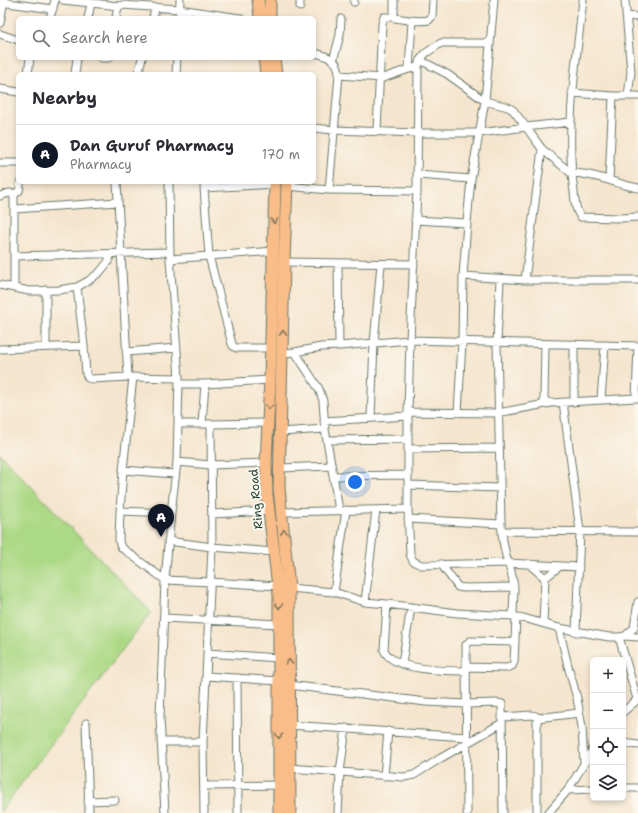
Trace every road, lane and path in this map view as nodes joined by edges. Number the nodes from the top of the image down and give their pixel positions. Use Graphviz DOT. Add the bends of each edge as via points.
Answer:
graph roads {
  1 [pos="55,0"];
  2 [pos="63,0"];
  3 [pos="180,0"];
  4 [pos="258,0"];
  5 [pos="270,0"];
  6 [pos="394,0"];
  7 [pos="433,0"];
  8 [pos="494,0"];
  9 [pos="583,0"];
  10 [pos="625,0"];
  11 [pos="81,1"];
  12 [pos="2,2"];
  13 [pos="103,2"];
  14 [pos="91,3"];
  15 [pos="137,3"];
  16 [pos="119,6"];
  17 [pos="155,8"];
  18 [pos="53,9"];
  19 [pos="179,9"];
  20 [pos="51,16"];
  21 [pos="88,16"];
  22 [pos="116,16"];
  23 [pos="153,16"];
  24 [pos="179,16"];
  25 [pos="226,16"];
  26 [pos="260,16"];
  27 [pos="270,16"];
  28 [pos="626,16"];
  29 [pos="394,17"];
  30 [pos="638,17"];
  31 [pos="341,19"];
  32 [pos="412,21"];
  33 [pos="0,23"];
  34 [pos="0,34"];
  35 [pos="16,39"];
  36 [pos="490,43"];
  37 [pos="316,53"];
  38 [pos="30,60"];
  39 [pos="77,60"];
  40 [pos="142,60"];
  41 [pos="177,60"];
  42 [pos="264,60"];
  43 [pos="274,60"];
  44 [pos="332,61"];
  45 [pos="419,64"];
  46 [pos="409,69"];
  47 [pos="28,72"];
  48 [pos="75,72"];
  49 [pos="138,72"];
  50 [pos="178,72"];
  51 [pos="266,72"];
  52 [pos="276,72"];
  53 [pos="339,75"];
  54 [pos="380,78"];
  55 [pos="0,89"];
  56 [pos="16,92"];
  57 [pos="572,93"];
  58 [pos="613,96"];
  59 [pos="628,96"];
  60 [pos="638,96"];
  61 [pos="485,101"];
  62 [pos="571,122"];
  63 [pos="526,127"];
  64 [pos="316,128"];
  65 [pos="334,130"];
  66 [pos="376,131"];
  67 [pos="416,133"];
  68 [pos="479,133"];
  69 [pos="542,149"];
  70 [pos="0,162"];
  71 [pos="16,163"];
  72 [pos="571,173"];
  73 [pos="417,175"];
  74 [pos="471,179"];
  75 [pos="609,180"];
  76 [pos="20,184"];
  77 [pos="117,184"];
  78 [pos="169,184"];
  79 [pos="240,184"];
  80 [pos="275,184"];
  81 [pos="287,184"];
  82 [pos="204,185"];
  83 [pos="638,188"];
  84 [pos="329,190"];
  85 [pos="416,191"];
  86 [pos="14,194"];
  87 [pos="0,196"];
  88 [pos="118,202"];
  89 [pos="14,209"];
  90 [pos="638,217"];
  91 [pos="416,220"];
  92 [pos="467,223"];
  93 [pos="274,251"];
  94 [pos="120,253"];
  95 [pos="111,254"];
  96 [pos="170,255"];
  97 [pos="14,256"];
  98 [pos="209,256"];
  99 [pos="284,262"];
  100 [pos="338,263"];
  101 [pos="381,264"];
  102 [pos="414,264"];
  103 [pos="463,276"];
  104 [pos="500,279"];
  105 [pos="525,280"];
  106 [pos="638,280"];
  107 [pos="0,285"];
  108 [pos="77,287"];
  109 [pos="14,288"];
  110 [pos="46,290"];
  111 [pos="410,340"];
  112 [pos="462,342"];
  113 [pos="497,342"];
  114 [pos="374,343"];
  115 [pos="545,344"];
  116 [pos="574,344"];
  117 [pos="605,345"];
  118 [pos="84,346"];
  119 [pos="339,346"];
  120 [pos="638,346"];
  121 [pos="46,347"];
  122 [pos="0,348"];
  123 [pos="177,348"];
  124 [pos="270,348"];
  125 [pos="126,352"];
  126 [pos="295,352"];
  127 [pos="282,353"];
  128 [pos="130,377"];
  129 [pos="270,380"];
  130 [pos="179,381"];
  131 [pos="205,384"];
  132 [pos="637,398"];
  133 [pos="601,400"];
  134 [pos="564,402"];
  135 [pos="574,402"];
  136 [pos="551,403"];
  137 [pos="458,413"];
  138 [pos="408,414"];
  139 [pos="498,414"];
  140 [pos="371,418"];
  141 [pos="324,421"];
  142 [pos="268,423"];
  143 [pos="178,424"];
  144 [pos="202,424"];
  145 [pos="211,424"];
  146 [pos="325,429"];
  147 [pos="280,432"];
  148 [pos="408,439"];
  149 [pos="327,440"];
  150 [pos="499,448"];
  151 [pos="408,449"];
  152 [pos="177,462"];
  153 [pos="266,463"];
  154 [pos="211,465"];
  155 [pos="331,466"];
  156 [pos="280,468"];
  157 [pos="123,470"];
  158 [pos="175,474"];
  159 [pos="408,475"];
  160 [pos="333,476"];
  161 [pos="408,485"];
  162 [pos="500,488"];
  163 [pos="408,509"];
  164 [pos="342,510"];
  165 [pos="376,510"];
  166 [pos="120,511"];
  167 [pos="270,511"];
  168 [pos="282,512"];
  169 [pos="171,513"];
  170 [pos="212,514"];
  171 [pos="408,519"];
  172 [pos="502,527"];
  173 [pos="580,531"];
  174 [pos="638,532"];
  175 [pos="168,542"];
  176 [pos="212,547"];
  177 [pos="274,552"];
  178 [pos="508,563"];
  179 [pos="441,564"];
  180 [pos="529,564"];
  181 [pos="560,566"];
  182 [pos="578,567"];
  183 [pos="545,578"];
  184 [pos="165,580"];
  185 [pos="211,582"];
  186 [pos="278,586"];
  187 [pos="514,587"];
  188 [pos="289,588"];
  189 [pos="334,592"];
  190 [pos="365,602"];
  191 [pos="638,602"];
  192 [pos="387,604"];
  193 [pos="411,607"];
  194 [pos="515,616"];
  195 [pos="164,618"];
  196 [pos="209,620"];
  197 [pos="543,623"];
  198 [pos="279,624"];
  199 [pos="559,628"];
  200 [pos="576,632"];
  201 [pos="622,636"];
  202 [pos="638,637"];
  203 [pos="515,642"];
  204 [pos="207,653"];
  205 [pos="279,658"];
  206 [pos="402,664"];
  207 [pos="466,669"];
  208 [pos="206,676"];
  209 [pos="237,678"];
  210 [pos="284,683"];
  211 [pos="638,699"];
  212 [pos="466,704"];
  213 [pos="629,706"];
  214 [pos="638,708"];
  215 [pos="626,709"];
  216 [pos="579,713"];
  217 [pos="536,718"];
  218 [pos="502,720"];
  219 [pos="86,723"];
  220 [pos="289,725"];
  221 [pos="346,728"];
  222 [pos="388,731"];
  223 [pos="466,740"];
  224 [pos="161,742"];
  225 [pos="203,742"];
  226 [pos="626,743"];
  227 [pos="638,745"];
  228 [pos="590,754"];
  229 [pos="584,763"];
  230 [pos="290,768"];
  231 [pos="340,772"];
  232 [pos="384,776"];
  233 [pos="279,785"];
  234 [pos="204,786"];
  235 [pos="238,786"];
  236 [pos="626,788"];
  237 [pos="638,788"];
  238 [pos="590,789"];
  239 [pos="568,790"];
  240 [pos="115,800"];
  241 [pos="88,801"];
  242 [pos="89,813"];
  243 [pos="165,813"];
  244 [pos="204,813"];
  245 [pos="238,813"];
  246 [pos="279,813"];
  247 [pos="290,813"];
  248 [pos="338,813"];
  249 [pos="467,813"];
  250 [pos="503,813"];
  251 [pos="537,813"];
  252 [pos="548,813"];
  1 -- 18 [label="street"];
  2 -- 11 [label="street"];
  3 -- 19 [label="street"];
  4 -- 26 [label="main road"];
  5 -- 27 [label="main road"];
  6 -- 29 [label="street"];
  7 -- 32 [label="street" via="432,16 429,20"];
  8 -- 36 [label="street"];
  9 -- 57 [label="street"];
  10 -- 28 [label="street"];
  11 -- 14 [label="street"];
  12 -- 18 [label="street"];
  12 -- 33 [label="street"];
  13 -- 14 [label="street"];
  13 -- 16 [label="street"];
  14 -- 21 [label="street"];
  15 -- 16 [label="street"];
  15 -- 17 [label="street"];
  16 -- 22 [label="street"];
  17 -- 19 [label="street"];
  17 -- 23 [label="street"];
  18 -- 20 [label="street"];
  19 -- 24 [label="street"];
  19 -- 25 [label="street"];
  28 -- 30 [label="street"];
  28 -- 59 [label="street" via="631,72"];
  29 -- 32 [label="street"];
  29 -- 54 [label="street" via="384,17 382,24"];
  31 -- 44 [label="street" via="340,35"];
  32 -- 46 [label="street"];
  34 -- 35 [label="street"];
  36 -- 45 [label="street" via="441,43 426,53"];
  36 -- 61 [label="street"];
  37 -- 44 [label="street"];
  38 -- 47 [label="street"];
  39 -- 48 [label="street"];
  40 -- 49 [label="street"];
  41 -- 50 [label="street"];
  42 -- 51 [label="main road"];
  43 -- 52 [label="main road"];
  44 -- 53 [label="street" via="338,67"];
  45 -- 46 [label="street"];
  45 -- 61 [label="street" via="447,74"];
  45 -- 67 [label="street"];
  46 -- 54 [label="street"];
  53 -- 54 [label="street"];
  53 -- 65 [label="street"];
  54 -- 66 [label="street"];
  55 -- 56 [label="street"];
  57 -- 58 [label="street"];
  57 -- 62 [label="street"];
  58 -- 59 [label="street"];
  58 -- 75 [label="street"];
  59 -- 60 [label="street"];
  61 -- 63 [label="street" via="513,110"];
  61 -- 68 [label="street"];
  62 -- 63 [label="street"];
  62 -- 72 [label="street"];
  63 -- 68 [label="street"];
  63 -- 69 [label="street"];
  64 -- 65 [label="street"];
  65 -- 66 [label="street"];
  65 -- 84 [label="street"];
  66 -- 67 [label="street"];
  67 -- 68 [label="street"];
  67 -- 73 [label="street"];
  68 -- 74 [label="street"];
  69 -- 72 [label="street"];
  69 -- 105 [label="street"];
  70 -- 71 [label="street"];
  72 -- 75 [label="street"];
  72 -- 90 [label="street" via="576,208 581,217"];
  73 -- 74 [label="street"];
  73 -- 85 [label="street"];
  74 -- 92 [label="street"];
  75 -- 83 [label="street"];
  76 -- 86 [label="street" via="19,192"];
  77 -- 88 [label="street"];
  78 -- 96 [label="street"];
  79 -- 82 [label="street"];
  80 -- 93 [label="main road, Ring Road, one-way"];
  81 -- 84 [label="street"];
  81 -- 99 [label="main road, Ring Road"];
  82 -- 98 [label="street"];
  84 -- 85 [label="street"];
  85 -- 91 [label="street"];
  86 -- 87 [label="street"];
  86 -- 89 [label="street"];
  88 -- 89 [label="street"];
  88 -- 94 [label="street"];
  89 -- 97 [label="street"];
  91 -- 92 [label="street"];
  91 -- 102 [label="street"];
  92 -- 103 [label="street"];
  93 -- 98 [label="street"];
  93 -- 124 [label="main road, Ring Road"];
  94 -- 95 [label="street"];
  94 -- 96 [label="street"];
  94 -- 125 [label="street"];
  95 -- 97 [label="street"];
  95 -- 108 [label="street" via="100,272"];
  96 -- 98 [label="street"];
  96 -- 123 [label="street"];
  97 -- 109 [label="street"];
  98 -- 124 [label="street" via="232,344 237,348"];
  99 -- 100 [label="street"];
  127 -- 99 [label="main road, Ring Road, one-way"];
  100 -- 101 [label="street"];
  100 -- 119 [label="street"];
  101 -- 102 [label="street"];
  101 -- 114 [label="street"];
  102 -- 111 [label="street"];
  103 -- 104 [label="street"];
  103 -- 112 [label="street"];
  104 -- 105 [label="street"];
  104 -- 113 [label="street"];
  105 -- 106 [label="street"];
  107 -- 109 [label="street"];
  108 -- 110 [label="street"];
  108 -- 118 [label="street"];
  109 -- 110 [label="street" via="29,291"];
  110 -- 121 [label="street"];
  111 -- 112 [label="street"];
  111 -- 114 [label="street"];
  111 -- 138 [label="street"];
  112 -- 113 [label="street"];
  112 -- 137 [label="street"];
  113 -- 115 [label="street"];
  113 -- 139 [label="street"];
  114 -- 119 [label="street"];
  114 -- 140 [label="street"];
  115 -- 116 [label="street"];
  115 -- 136 [label="street" via="544,399"];
  116 -- 117 [label="street"];
  116 -- 135 [label="street"];
  117 -- 120 [label="street"];
  117 -- 133 [label="street"];
  118 -- 121 [label="street"];
  118 -- 128 [label="street" via="88,378"];
  119 -- 126 [label="street"];
  120 -- 132 [label="street"];
  121 -- 122 [label="street"];
  123 -- 125 [label="street"];
  123 -- 130 [label="street"];
  124 -- 129 [label="main road, Ring Road"];
  125 -- 128 [label="street"];
  126 -- 127 [label="street"];
  126 -- 141 [label="street" via="319,389 323,401"];
  127 -- 147 [label="main road, Ring Road"];
  128 -- 130 [label="street"];
  128 -- 157 [label="street"];
  129 -- 131 [label="street"];
  129 -- 142 [label="main road, Ring Road, one-way"];
  130 -- 131 [label="street"];
  130 -- 143 [label="street"];
  131 -- 144 [label="street"];
  132 -- 133 [label="street"];
  133 -- 135 [label="street"];
  134 -- 135 [label="street"];
  134 -- 136 [label="street"];
  134 -- 173 [label="street"];
  136 -- 139 [label="street"];
  137 -- 138 [label="street"];
  137 -- 139 [label="street"];
  138 -- 140 [label="street"];
  138 -- 148 [label="street"];
  139 -- 150 [label="street"];
  140 -- 141 [label="street"];
  141 -- 146 [label="street"];
  142 -- 145 [label="street"];
  142 -- 153 [label="main road, Ring Road"];
  143 -- 144 [label="street"];
  143 -- 152 [label="street"];
  144 -- 145 [label="street"];
  145 -- 154 [label="street"];
  146 -- 147 [label="street"];
  146 -- 149 [label="street"];
  147 -- 156 [label="main road, Ring Road"];
  148 -- 149 [label="street"];
  148 -- 151 [label="street"];
  149 -- 155 [label="street"];
  150 -- 151 [label="street"];
  150 -- 162 [label="street"];
  151 -- 159 [label="street"];
  152 -- 154 [label="street"];
  152 -- 158 [label="street"];
  153 -- 154 [label="street"];
  153 -- 167 [label="main road, Ring Road"];
  154 -- 170 [label="street"];
  155 -- 156 [label="street"];
  155 -- 160 [label="street"];
  156 -- 168 [label="main road, Ring Road"];
  157 -- 158 [label="street"];
  157 -- 166 [label="street"];
  158 -- 169 [label="street"];
  159 -- 160 [label="street"];
  159 -- 161 [label="street"];
  160 -- 164 [label="street"];
  161 -- 162 [label="street"];
  161 -- 163 [label="street"];
  162 -- 172 [label="street"];
  163 -- 165 [label="street"];
  163 -- 171 [label="street"];
  164 -- 165 [label="street"];
  164 -- 168 [label="street"];
  164 -- 189 [label="street"];
  165 -- 190 [label="street"];
  166 -- 169 [label="street"];
  166 -- 184 [label="street" via="120,545"];
  167 -- 170 [label="street"];
  167 -- 177 [label="main road, Ring Road"];
  188 -- 168 [label="main road, Ring Road, one-way"];
  169 -- 175 [label="street"];
  170 -- 176 [label="street"];
  171 -- 172 [label="street"];
  171 -- 179 [label="street" via="410,554 413,561 420,565"];
  172 -- 173 [label="street"];
  172 -- 178 [label="street"];
  173 -- 174 [label="street"];
  173 -- 182 [label="street"];
  175 -- 176 [label="street"];
  175 -- 184 [label="street"];
  176 -- 177 [label="street"];
  176 -- 185 [label="street"];
  177 -- 186 [label="main road, Ring Road"];
  178 -- 179 [label="street"];
  178 -- 180 [label="street"];
  178 -- 187 [label="street"];
  179 -- 187 [label="street" via="458,587"];
  180 -- 181 [label="street"];
  180 -- 183 [label="street"];
  181 -- 182 [label="street"];
  181 -- 183 [label="street"];
  182 -- 200 [label="street"];
  183 -- 197 [label="street"];
  184 -- 185 [label="street"];
  184 -- 195 [label="street"];
  185 -- 186 [label="street"];
  185 -- 196 [label="street"];
  186 -- 198 [label="main road, Ring Road, one-way"];
  187 -- 194 [label="street"];
  188 -- 189 [label="street"];
  210 -- 188 [label="main road, Ring Road, one-way"];
  189 -- 190 [label="street"];
  190 -- 192 [label="street"];
  191 -- 201 [label="street" via="634,628"];
  192 -- 193 [label="street"];
  192 -- 206 [label="street" via="384,650 391,658"];
  193 -- 194 [label="street" via="457,613"];
  193 -- 206 [label="street"];
  194 -- 197 [label="street"];
  194 -- 203 [label="street"];
  195 -- 196 [label="street"];
  195 -- 224 [label="street"];
  196 -- 198 [label="street"];
  196 -- 204 [label="street"];
  197 -- 199 [label="street"];
  198 -- 205 [label="main road, Ring Road"];
  199 -- 200 [label="street"];
  199 -- 216 [label="street"];
  200 -- 201 [label="street" via="608,637"];
  201 -- 202 [label="street"];
  201 -- 211 [label="street"];
  203 -- 207 [label="street" via="512,666"];
  203 -- 207 [label="street" via="468,642"];
  204 -- 205 [label="street"];
  204 -- 208 [label="street"];
  205 -- 210 [label="main road, Ring Road"];
  206 -- 207 [label="street" via="440,671"];
  207 -- 212 [label="street"];
  208 -- 209 [label="street"];
  208 -- 225 [label="street"];
  209 -- 210 [label="street"];
  209 -- 235 [label="street"];
  210 -- 212 [label="street" via="426,702"];
  210 -- 220 [label="main road, Ring Road"];
  210 -- 233 [label="main road, Ring Road, one-way"];
  211 -- 213 [label="street"];
  212 -- 218 [label="street" via="502,704"];
  212 -- 223 [label="street"];
  213 -- 214 [label="street"];
  213 -- 215 [label="street"];
  216 -- 217 [label="street"];
  216 -- 229 [label="street"];
  217 -- 218 [label="street" via="532,715"];
  217 -- 251 [label="street"];
  218 -- 223 [label="street"];
  218 -- 250 [label="street"];
  219 -- 241 [label="street"];
  220 -- 221 [label="street"];
  220 -- 230 [label="main road, Ring Road"];
  221 -- 222 [label="street"];
  221 -- 231 [label="street"];
  222 -- 223 [label="street"];
  222 -- 232 [label="street"];
  223 -- 232 [label="street" via="414,775"];
  223 -- 249 [label="street"];
  224 -- 225 [label="street"];
  224 -- 243 [label="street"];
  225 -- 234 [label="street"];
  226 -- 227 [label="street"];
  228 -- 229 [label="street"];
  229 -- 239 [label="street"];
  230 -- 231 [label="street"];
  230 -- 247 [label="main road, Ring Road"];
  231 -- 232 [label="street"];
  231 -- 248 [label="street"];
  233 -- 235 [label="street"];
  233 -- 246 [label="main road, Ring Road"];
  234 -- 235 [label="street"];
  234 -- 244 [label="street"];
  235 -- 245 [label="street"];
  236 -- 237 [label="street"];
  238 -- 239 [label="street"];
  239 -- 252 [label="street"];
  240 -- 241 [label="street"];
  241 -- 242 [label="street"];
}
